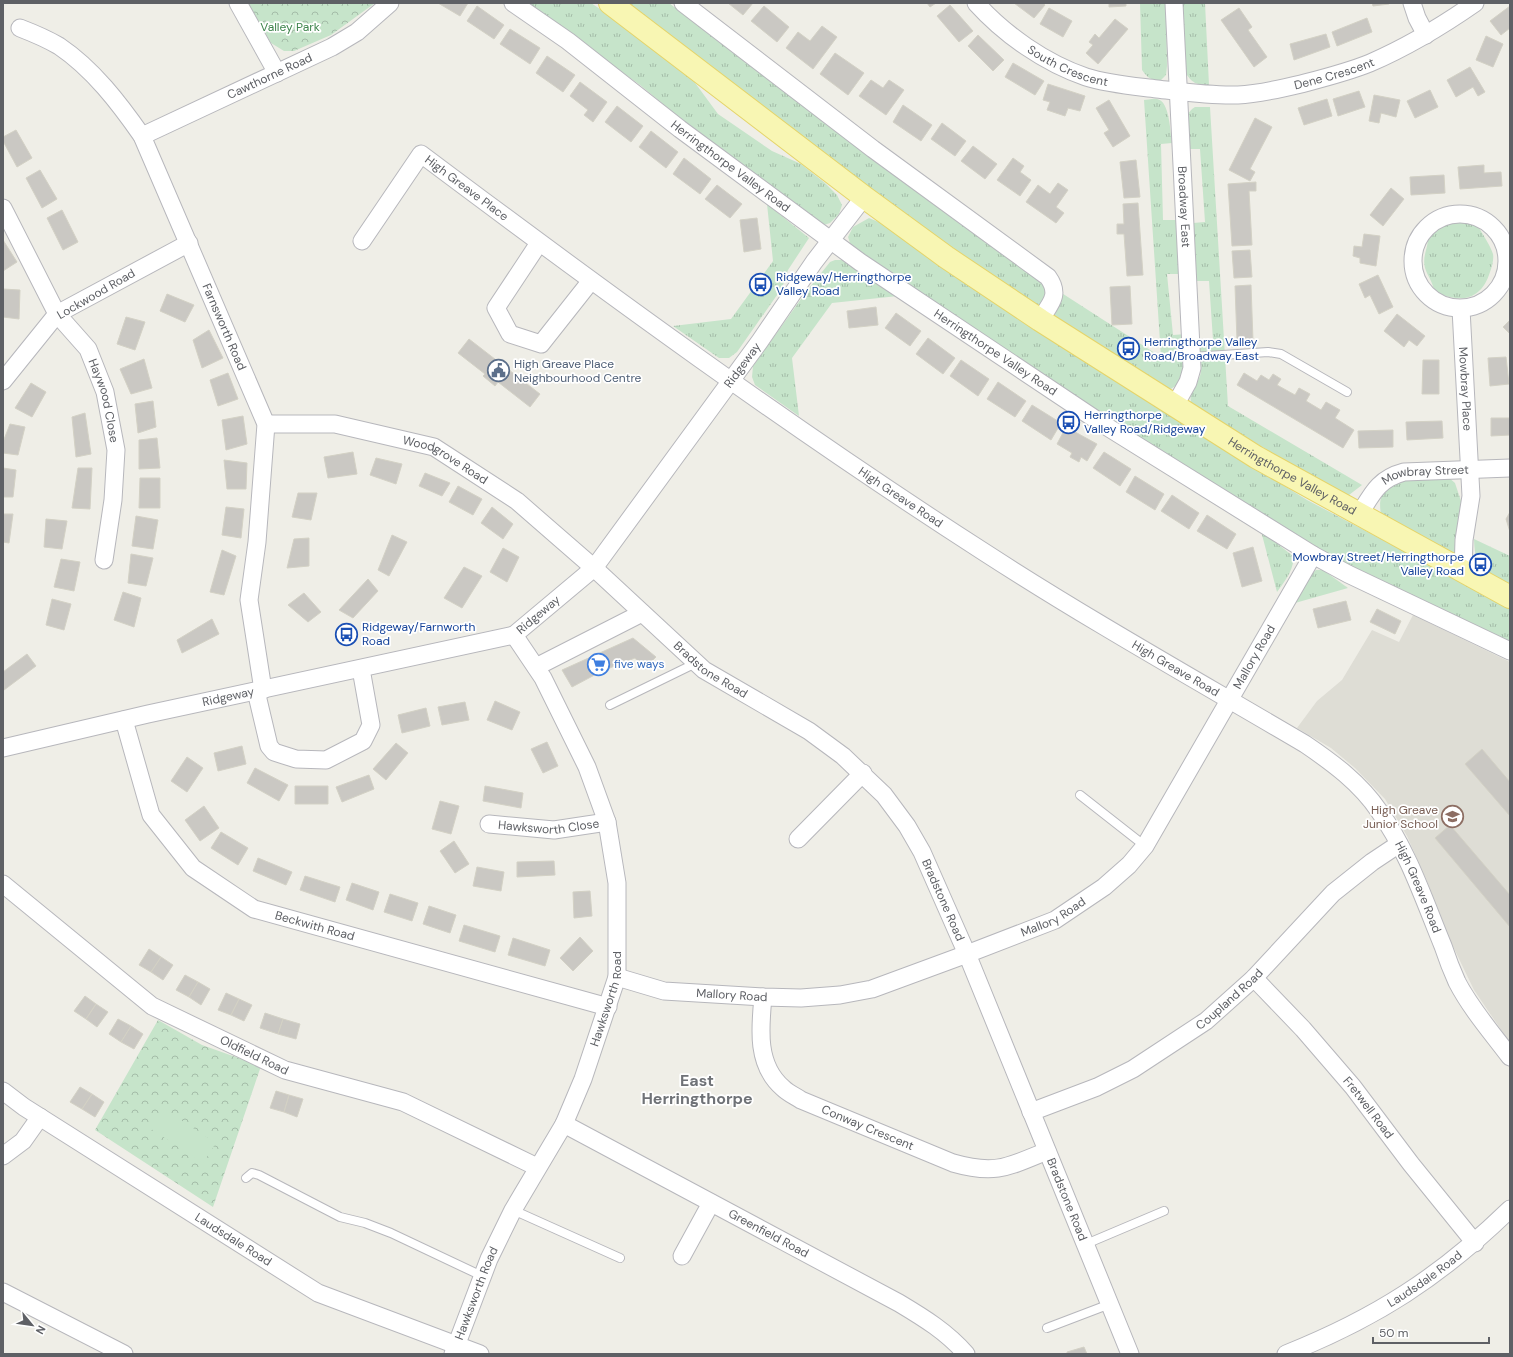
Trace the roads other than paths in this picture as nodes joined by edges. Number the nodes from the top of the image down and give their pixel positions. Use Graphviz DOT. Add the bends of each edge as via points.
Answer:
graph roads {
  1 [pos="238,3"];
  2 [pos="390,3"];
  3 [pos="513,3"];
  4 [pos="610,3"];
  5 [pos="683,3"];
  6 [pos="976,3"];
  7 [pos="1174,3"];
  8 [pos="1412,3"];
  9 [pos="1475,3"];
  10 [pos="20,28"];
  11 [pos="1426,35"];
  12 [pos="277,73"];
  13 [pos="1178,92"];
  14 [pos="142,136"];
  15 [pos="864,197"];
  16 [pos="3,208"];
  17 [pos="362,241"];
  18 [pos="830,241"];
  19 [pos="189,243"];
  20 [pos="539,243"];
  21 [pos="590,282"];
  22 [pos="1461,309"];
  23 [pos="57,314"];
  24 [pos="1040,320"];
  25 [pos="1192,357"];
  26 [pos="731,380"];
  27 [pos="3,381"];
  28 [pos="1347,392"];
  29 [pos="1174,407"];
  30 [pos="266,424"];
  31 [pos="1510,468"];
  32 [pos="1468,470"];
  33 [pos="1358,515"];
  34 [pos="1313,555"];
  35 [pos="104,560"];
  36 [pos="594,568"];
  37 [pos="1463,573"];
  38 [pos="1510,597"];
  39 [pos="642,614"];
  40 [pos="514,635"];
  41 [pos="1510,651"];
  42 [pos="696,663"];
  43 [pos="536,667"];
  44 [pos="361,669"];
  45 [pos="260,690"];
  46 [pos="1230,700"];
  47 [pos="610,705"];
  48 [pos="124,720"];
  49 [pos="3,748"];
  50 [pos="863,773"];
  51 [pos="1080,795"];
  52 [pos="607,822"];
  53 [pos="489,824"];
  54 [pos="798,839"];
  55 [pos="1399,844"];
  56 [pos="1145,846"];
  57 [pos="3,884"];
  58 [pos="967,954"];
  59 [pos="617,977"];
  60 [pos="1254,978"];
  61 [pos="763,997"];
  62 [pos="608,1007"];
  63 [pos="1510,1057"];
  64 [pos="3,1091"];
  65 [pos="1031,1112"];
  66 [pos="40,1117"];
  67 [pos="564,1124"];
  68 [pos="1047,1152"];
  69 [pos="3,1156"];
  70 [pos="537,1167"];
  71 [pos="246,1178"];
  72 [pos="711,1203"];
  73 [pos="1510,1209"];
  74 [pos="513,1210"];
  75 [pos="1164,1211"];
  76 [pos="1475,1243"];
  77 [pos="1086,1244"];
  78 [pos="682,1256"];
  79 [pos="620,1258"];
  80 [pos="482,1276"];
  81 [pos="3,1292"];
  82 [pos="1110,1304"];
  83 [pos="1047,1328"];
  84 [pos="454,1350"];
  85 [pos="124,1354"];
  86 [pos="480,1354"];
  87 [pos="966,1354"];
  88 [pos="1130,1354"];
  89 [pos="1286,1354"];
  1 -- 12 [label="street"];
  2 -- 12 [label="street, Cawthorne Road" via="357,32"];
  3 -- 18 [label="street, Herringthorpe Valley Road" via="568,41"];
  4 -- 15 [label="main road, Herringthorpe Valley Road"];
  5 -- 24 [label="street" via="873,149 1048,277 1054,285 1054,298"];
  6 -- 13 [label="street, South Crescent" via="1004,29 1061,67 1086,77 1109,82"];
  7 -- 13 [label="street, Broadway East"];
  8 -- 11 [label="street"];
  9 -- 11 [label="street, Dene Crescent"];
  10 -- 14 [label="street, Farnsworth Road" via="59,46 78,61 120,105"];
  11 -- 13 [label="street, Dene Crescent" via="1369,63 1339,74 1273,90 1240,95"];
  12 -- 14 [label="street, Cawthorne Road"];
  13 -- 25 [label="street, Broadway East"];
  14 -- 19 [label="street, Farnsworth Road"];
  15 -- 18 [label="street, Ridgeway"];
  15 -- 24 [label="main road, Herringthorpe Valley Road" via="946,257"];
  16 -- 23 [label="street, Haywood Close"];
  17 -- 20 [label="street, High Greave Place" via="421,154"];
  18 -- 26 [label="street, Ridgeway"];
  18 -- 34 [label="street, Herringthorpe Valley Road" via="1101,423"];
  19 -- 23 [label="street, Lockwood Road"];
  19 -- 30 [label="street, Farnsworth Road"];
  20 -- 21 [label="street, High Greave Place"];
  20 -- 21 [label="street" via="496,308 510,334 540,344"];
  21 -- 26 [label="street, High Greave Place"];
  22 -- 22 [label="street" via="1436,301 1426,292 1416,275 1413,256 1416,243 1428,227 1444,216 1469,214 1481,219 1499,235 1504,246 1506,271 1494,292 1484,300"];
  22 -- 32 [label="street, Mowbray Place"];
  23 -- 27 [label="street, Lockwood Road"];
  23 -- 35 [label="street, Haywood Close" via="88,349 106,392 116,450 113,500"];
  24 -- 29 [label="main road, Herringthorpe Valley Road"];
  25 -- 28 [label="lane" via="1268,352 1282,354"];
  25 -- 29 [label="street, Broadway East" via="1191,375"];
  26 -- 36 [label="street, Ridgeway"];
  26 -- 46 [label="street, High Greave Road" via="797,428 985,553 1069,606"];
  29 -- 33 [label="main road, Herringthorpe Valley Road"];
  30 -- 36 [label="street, Woodgrove Road" via="335,424 434,447 517,501"];
  30 -- 45 [label="street, Farnsworth Road" via="257,542 249,600"];
  31 -- 32 [label="street, Mowbray Street"];
  32 -- 33 [label="street, Mowbray Street" via="1404,472 1390,476 1373,492"];
  32 -- 37 [label="street, Mowbray Place" via="1471,496 1464,540"];
  33 -- 37 [label="main road, Herringthorpe Valley Road"];
  34 -- 41 [label="street, Herringthorpe Valley Road"];
  34 -- 46 [label="street, Mallory Road" via="1282,605"];
  36 -- 39 [label="street, Bradstone Road"];
  36 -- 40 [label="street, Ridgeway"];
  37 -- 38 [label="main road, Herringthorpe Valley Road"];
  39 -- 42 [label="street, Bradstone Road"];
  39 -- 43 [label="street"];
  40 -- 43 [label="street, Hawksworth Road"];
  40 -- 44 [label="street, Ridgeway"];
  42 -- 47 [label="lane"];
  42 -- 50 [label="street, Bradstone Road" via="809,731"];
  43 -- 52 [label="street, Hawksworth Road" via="587,767"];
  44 -- 45 [label="street, Ridgeway"];
  44 -- 45 [label="street, Farnsworth Road" via="371,725 363,741 326,760 296,759 274,752 269,746"];
  45 -- 48 [label="street, Ridgeway"];
  46 -- 55 [label="street, High Greave Road" via="1305,744 1333,764 1356,784 1379,811"];
  46 -- 56 [label="street, Mallory Road"];
  48 -- 49 [label="street, Ridgeway"];
  48 -- 62 [label="street, Beckwith Road" via="151,815 193,868 254,909"];
  50 -- 54 [label="street"];
  50 -- 58 [label="street, Bradstone Road" via="884,795 922,852"];
  51 -- 56 [label="lane"];
  52 -- 53 [label="street, Hawksworth Close" via="554,830"];
  52 -- 59 [label="street, Hawksworth Road" via="617,883"];
  55 -- 60 [label="street, Coupland Road" via="1333,893"];
  55 -- 63 [label="street, High Greave Road" via="1457,982"];
  56 -- 58 [label="street, Mallory Road" via="1124,870 1072,910 1055,920"];
  57 -- 70 [label="street, Oldfield Road" via="152,1006 285,1070 403,1102"];
  58 -- 61 [label="street, Mallory Road" via="872,989 801,998"];
  58 -- 65 [label="street, Bradstone Road"];
  59 -- 61 [label="street, Mallory Road" via="664,991"];
  59 -- 62 [label="street, Hawksworth Road"];
  60 -- 65 [label="street, Coupland Road" via="1206,1022 1133,1069 1097,1087"];
  60 -- 76 [label="street, Fretwell Road" via="1353,1087"];
  61 -- 68 [label="street, Conway Crescent" via="760,1033 762,1050 770,1072 782,1088 801,1100 953,1164 975,1169 1009,1166"];
  62 -- 67 [label="street, Hawksworth Road"];
  64 -- 66 [label="street, Laudsdale Road"];
  65 -- 68 [label="street, Bradstone Road"];
  66 -- 69 [label="street" via="23,1141"];
  66 -- 84 [label="street, Laudsdale Road" via="318,1293"];
  67 -- 70 [label="street, Hawksworth Road"];
  67 -- 72 [label="street, Greenfield Road"];
  68 -- 77 [label="street, Bradstone Road"];
  70 -- 74 [label="street, Hawksworth Road"];
  71 -- 80 [label="lane" via="252,1173 259,1175 340,1217 391,1233"];
  72 -- 78 [label="street"];
  72 -- 87 [label="street, Greenfield Road" via="899,1303 934,1324 953,1339"];
  73 -- 76 [label="street, Laudsdale Road"];
  74 -- 79 [label="lane"];
  74 -- 80 [label="street, Hawksworth Road"];
  75 -- 77 [label="lane"];
  76 -- 89 [label="street, Laudsdale Road" via="1419,1286 1370,1316 1333,1335"];
  77 -- 82 [label="street, Bradstone Road"];
  80 -- 84 [label="street, Hawksworth Road"];
  81 -- 85 [label="street"];
  82 -- 83 [label="lane"];
  82 -- 88 [label="street, Bradstone Road"];
  84 -- 86 [label="street, Laudsdale Road"];
}
